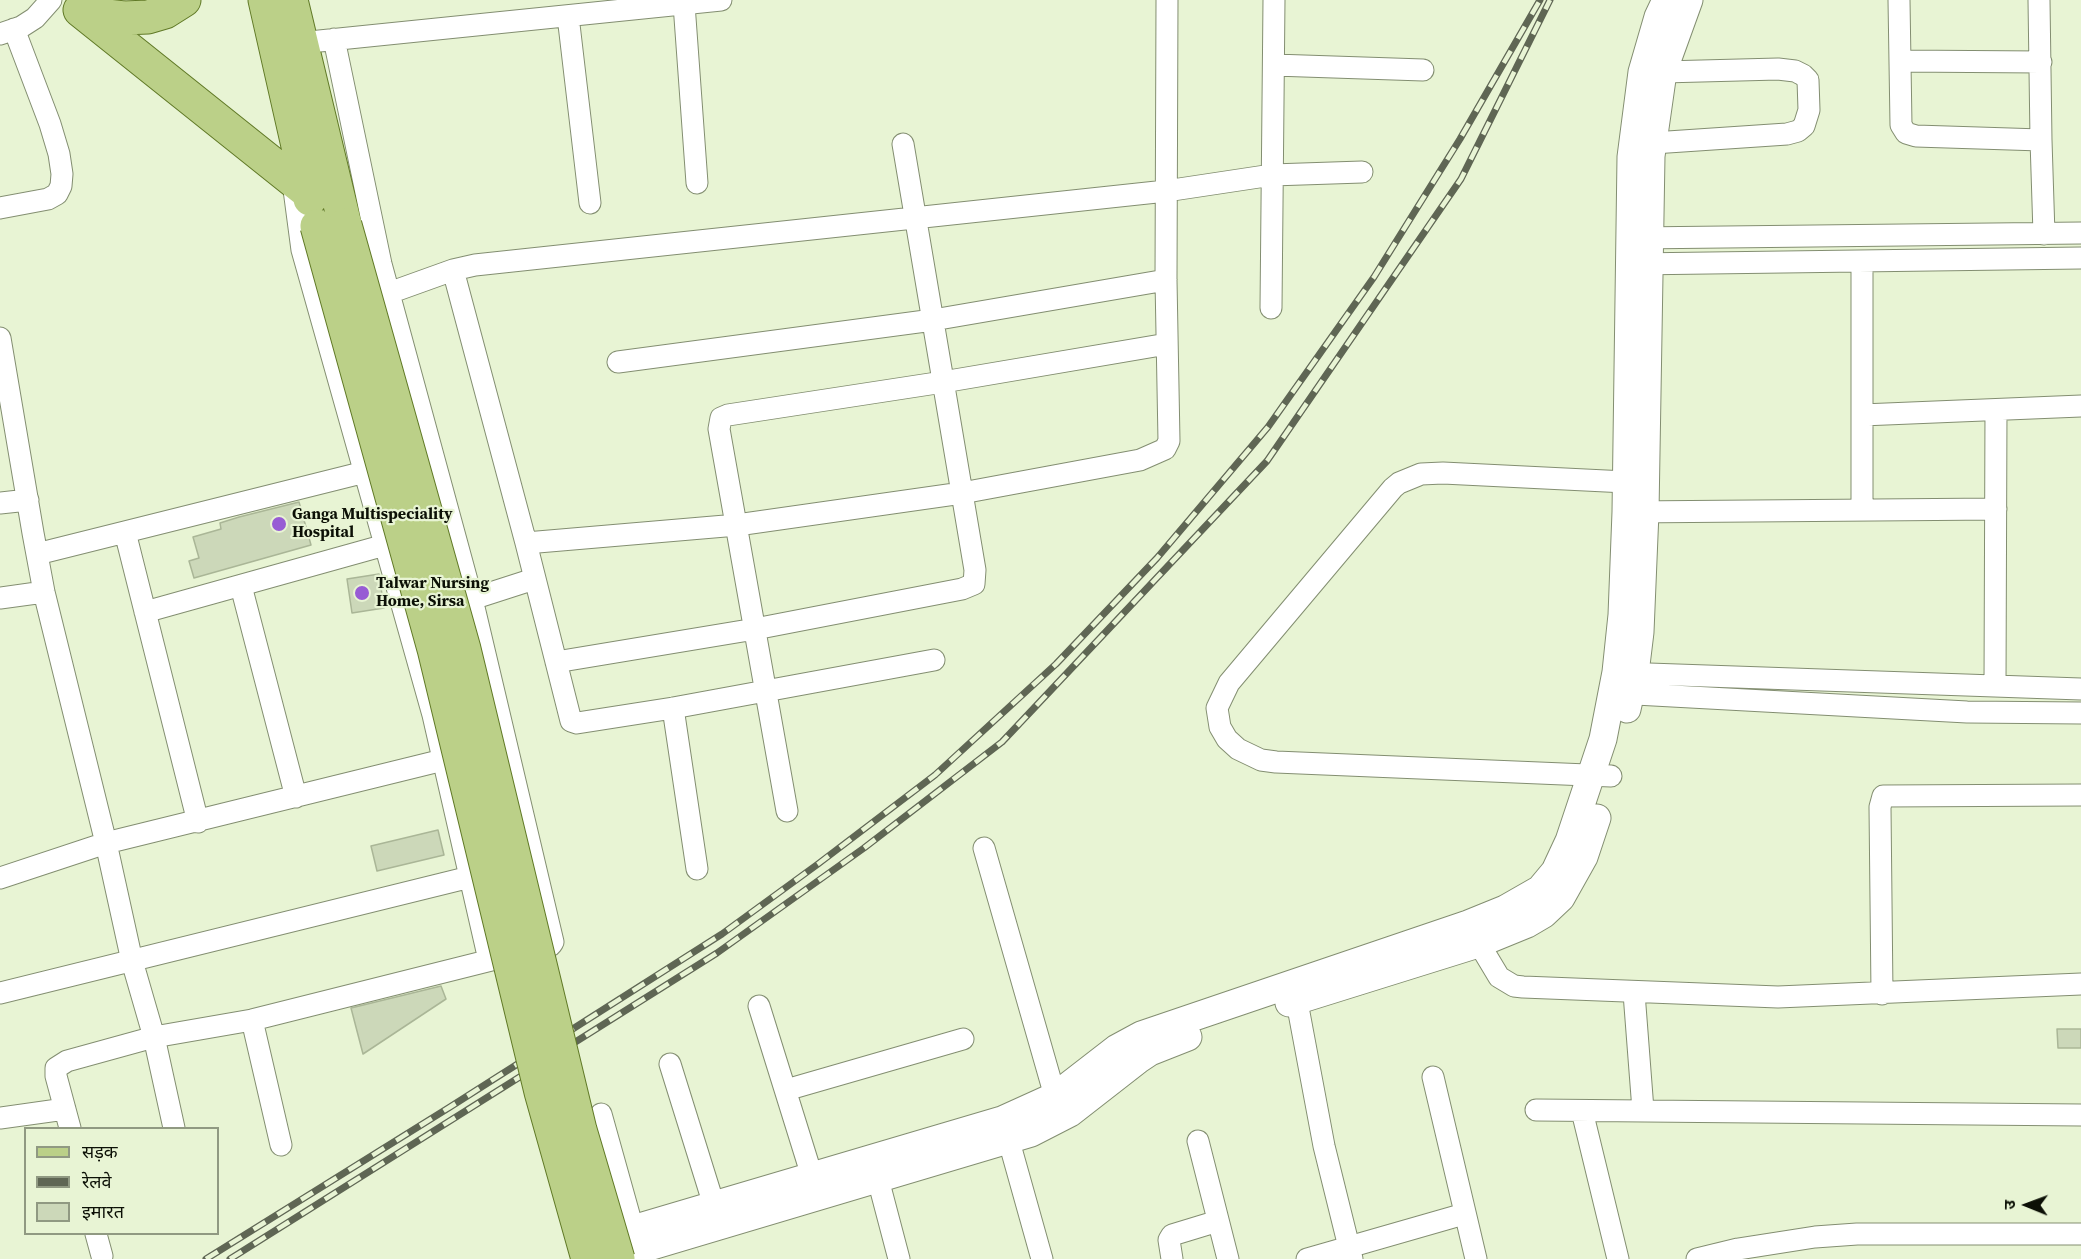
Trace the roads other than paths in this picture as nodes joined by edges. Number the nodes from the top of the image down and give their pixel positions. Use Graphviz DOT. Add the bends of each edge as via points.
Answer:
graph roads {
  1 [pos="184,0"];
  2 [pos="265,0"];
  3 [pos="291,0"];
  4 [pos="721,0"];
  5 [pos="1167,0"];
  6 [pos="1274,0"];
  7 [pos="1666,0"];
  8 [pos="1689,0"];
  9 [pos="1899,0"];
  10 [pos="2039,0"];
  11 [pos="64,3"];
  12 [pos="684,4"];
  13 [pos="568,16"];
  14 [pos="7,32"];
  15 [pos="334,39"];
  16 [pos="288,44"];
  17 [pos="1900,61"];
  18 [pos="2041,62"];
  19 [pos="1274,65"];
  20 [pos="1423,70"];
  21 [pos="1663,72"];
  22 [pos="2041,140"];
  23 [pos="1653,143"];
  24 [pos="903,144"];
  25 [pos="1362,172"];
  26 [pos="1272,175"];
  27 [pos="697,183"];
  28 [pos="301,187"];
  29 [pos="1166,191"];
  30 [pos="590,204"];
  31 [pos="0,208"];
  32 [pos="915,217"];
  33 [pos="331,226"];
  34 [pos="2081,233"];
  35 [pos="2044,234"];
  36 [pos="1640,251"];
  37 [pos="2081,258"];
  38 [pos="1862,261"];
  39 [pos="453,270"];
  40 [pos="1166,280"];
  41 [pos="388,293"];
  42 [pos="1272,308"];
  43 [pos="933,320"];
  44 [pos="0,338"];
  45 [pos="1167,344"];
  46 [pos="618,362"];
  47 [pos="943,382"];
  48 [pos="5,398"];
  49 [pos="2081,406"];
  50 [pos="1996,410"];
  51 [pos="1862,415"];
  52 [pos="364,472"];
  53 [pos="1626,482"];
  54 [pos="962,493"];
  55 [pos="28,500"];
  56 [pos="0,503"];
  57 [pos="1996,509"];
  58 [pos="1862,510"];
  59 [pos="1635,512"];
  60 [pos="737,525"];
  61 [pos="125,532"];
  62 [pos="526,543"];
  63 [pos="385,545"];
  64 [pos="37,554"];
  65 [pos="534,579"];
  66 [pos="241,586"];
  67 [pos="44,592"];
  68 [pos="0,597"];
  69 [pos="472,598"];
  70 [pos="145,612"];
  71 [pos="755,629"];
  72 [pos="934,660"];
  73 [pos="556,662"];
  74 [pos="1623,683"];
  75 [pos="1995,686"];
  76 [pos="2081,689"];
  77 [pos="766,691"];
  78 [pos="674,708"];
  79 [pos="2081,713"];
  80 [pos="443,760"];
  81 [pos="1601,776"];
  82 [pos="2081,795"];
  83 [pos="297,797"];
  84 [pos="787,811"];
  85 [pos="198,822"];
  86 [pos="106,843"];
  87 [pos="984,848"];
  88 [pos="697,870"];
  89 [pos="2,872"];
  90 [pos="470,877"];
  91 [pos="1473,934"];
  92 [pos="489,960"];
  93 [pos="132,961"];
  94 [pos="2081,984"];
  95 [pos="1295,992"];
  96 [pos="0,993"];
  97 [pos="1634,993"];
  98 [pos="1882,994"];
  99 [pos="759,1006"];
  100 [pos="252,1020"];
  101 [pos="154,1037"];
  102 [pos="963,1039"];
  103 [pos="670,1064"];
  104 [pos="1433,1077"];
  105 [pos="786,1090"];
  106 [pos="1055,1096"];
  107 [pos="1536,1110"];
  108 [pos="1643,1110"];
  109 [pos="1582,1111"];
  110 [pos="601,1114"];
  111 [pos="2081,1115"];
  112 [pos="0,1118"];
  113 [pos="67,1118"];
  114 [pos="174,1127"];
  115 [pos="1006,1130"];
  116 [pos="1198,1141"];
  117 [pos="282,1145"];
  118 [pos="876,1168"];
  119 [pos="815,1186"];
  120 [pos="1464,1214"];
  121 [pos="717,1215"];
  122 [pos="1218,1221"];
  123 [pos="2081,1234"];
  124 [pos="97,1235"];
  125 [pos="633,1250"];
  126 [pos="1350,1253"];
  127 [pos="102,1256"];
  128 [pos="579,1259"];
  129 [pos="588,1259"];
  130 [pos="899,1259"];
  131 [pos="1042,1259"];
  132 [pos="1172,1259"];
  133 [pos="1228,1259"];
  134 [pos="1307,1259"];
  135 [pos="1476,1259"];
  136 [pos="1618,1259"];
  137 [pos="1697,1259"];
  1 -- 11 [label="main road" via="165,12 124,18 99,15"];
  2 -- 16 [label="main road"];
  3 -- 16 [label="main road"];
  4 -- 12 [label="street"];
  5 -- 29 [label="street"];
  6 -- 19 [label="street"];
  7 -- 36 [label="street" via="1642,72 1631,157"];
  8 -- 21 [label="street"];
  9 -- 17 [label="street"];
  10 -- 18 [label="street"];
  11 -- 14 [label="street"];
  11 -- 28 [label="main road"];
  12 -- 13 [label="street"];
  12 -- 27 [label="street"];
  13 -- 15 [label="street"];
  13 -- 30 [label="street"];
  14 -- 31 [label="street" via="50,124 62,174 57,194 48,199"];
  15 -- 16 [label="street"];
  15 -- 41 [label="street"];
  16 -- 28 [label="main road"];
  16 -- 33 [label="main road"];
  17 -- 18 [label="street"];
  17 -- 22 [label="street" via="1901,124 1906,133"];
  18 -- 22 [label="street"];
  19 -- 20 [label="street"];
  19 -- 26 [label="street"];
  21 -- 23 [label="street"];
  21 -- 23 [label="street" via="1795,71 1808,81 1809,110 1804,126 1787,134"];
  22 -- 35 [label="street"];
  23 -- 36 [label="street"];
  24 -- 32 [label="street"];
  25 -- 26 [label="street"];
  26 -- 29 [label="street"];
  26 -- 42 [label="street"];
  28 -- 33 [label="main road"];
  28 -- 52 [label="street" via="302,249"];
  29 -- 32 [label="street"];
  29 -- 40 [label="street"];
  32 -- 39 [label="street"];
  32 -- 43 [label="street"];
  33 -- 125 [label="main road, bridge" via="464,649 580,1130"];
  33 -- 129 [label="main road, bridge" via="541,1092"];
  34 -- 35 [label="street"];
  35 -- 36 [label="street"];
  36 -- 38 [label="street"];
  36 -- 53 [label="street"];
  36 -- 59 [label="street"];
  37 -- 38 [label="street"];
  38 -- 51 [label="street"];
  39 -- 41 [label="street"];
  39 -- 62 [label="street"];
  40 -- 43 [label="street"];
  40 -- 45 [label="street"];
  41 -- 69 [label="street"];
  43 -- 46 [label="street"];
  43 -- 47 [label="street"];
  44 -- 48 [label="street"];
  45 -- 47 [label="street"];
  45 -- 54 [label="street" via="1166,449 1140,460"];
  47 -- 54 [label="street"];
  47 -- 60 [label="street" via="721,418 719,429"];
  48 -- 55 [label="street"];
  49 -- 50 [label="street"];
  50 -- 51 [label="street"];
  50 -- 57 [label="street"];
  51 -- 58 [label="street"];
  52 -- 61 [label="street"];
  52 -- 63 [label="street"];
  53 -- 59 [label="street"];
  53 -- 81 [label="street" via="1443,473 1421,474 1399,483 1229,683 1217,708 1227,739 1261,760"];
  54 -- 60 [label="street"];
  54 -- 71 [label="street" via="974,584"];
  55 -- 56 [label="street"];
  55 -- 64 [label="street"];
  57 -- 58 [label="street"];
  57 -- 75 [label="street"];
  58 -- 59 [label="street"];
  59 -- 74 [label="street" via="1640,632"];
  60 -- 62 [label="street"];
  60 -- 71 [label="street"];
  61 -- 64 [label="street"];
  61 -- 70 [label="street"];
  62 -- 65 [label="street"];
  63 -- 66 [label="street"];
  63 -- 80 [label="street"];
  64 -- 67 [label="street"];
  65 -- 69 [label="street"];
  65 -- 73 [label="street"];
  66 -- 70 [label="street"];
  66 -- 83 [label="street"];
  67 -- 68 [label="street"];
  67 -- 86 [label="street"];
  69 -- 92 [label="street" via="553,940 551,945"];
  70 -- 85 [label="street"];
  71 -- 73 [label="street"];
  71 -- 77 [label="street"];
  72 -- 77 [label="street"];
  73 -- 78 [label="street" via="572,723"];
  74 -- 75 [label="street"];
  74 -- 79 [label="street" via="1967,712"];
  74 -- 81 [label="street"];
  75 -- 76 [label="street"];
  77 -- 78 [label="street"];
  77 -- 84 [label="street"];
  78 -- 88 [label="street"];
  80 -- 83 [label="street"];
  80 -- 90 [label="street"];
  81 -- 91 [label="street" via="1584,857 1561,898 1527,924"];
  82 -- 98 [label="street" via="1883,796"];
  83 -- 85 [label="street"];
  85 -- 86 [label="street"];
  86 -- 89 [label="street"];
  86 -- 93 [label="street"];
  87 -- 106 [label="street"];
  90 -- 92 [label="street"];
  90 -- 93 [label="street"];
  91 -- 95 [label="street"];
  91 -- 97 [label="street" via="1499,977 1514,986"];
  92 -- 100 [label="street"];
  93 -- 96 [label="street"];
  93 -- 101 [label="street"];
  94 -- 98 [label="street"];
  95 -- 106 [label="street" via="1141,1035 1117,1048"];
  95 -- 115 [label="street" via="1150,1052 1070,1113 1031,1134"];
  95 -- 126 [label="street" via="1324,1146"];
  97 -- 98 [label="street" via="1778,997"];
  97 -- 108 [label="street"];
  99 -- 105 [label="street"];
  100 -- 101 [label="street"];
  100 -- 117 [label="street"];
  101 -- 113 [label="street" via="56,1068"];
  101 -- 114 [label="street"];
  102 -- 105 [label="street"];
  103 -- 121 [label="street"];
  104 -- 120 [label="street"];
  105 -- 119 [label="street"];
  106 -- 115 [label="street"];
  107 -- 109 [label="street"];
  108 -- 109 [label="street"];
  108 -- 111 [label="street"];
  109 -- 136 [label="street"];
  110 -- 125 [label="street"];
  112 -- 113 [label="street"];
  115 -- 118 [label="street"];
  115 -- 131 [label="street"];
  116 -- 122 [label="street"];
  118 -- 119 [label="street"];
  118 -- 130 [label="street"];
  119 -- 121 [label="street"];
  120 -- 126 [label="street"];
  120 -- 135 [label="street"];
  121 -- 125 [label="street"];
  122 -- 132 [label="street" via="1172,1235"];
  122 -- 133 [label="street"];
  123 -- 137 [label="street" via="1857,1234 1749,1247"];
  124 -- 127 [label="street"];
  125 -- 128 [label="street" via="580,1248"];
  126 -- 134 [label="street"];
}
